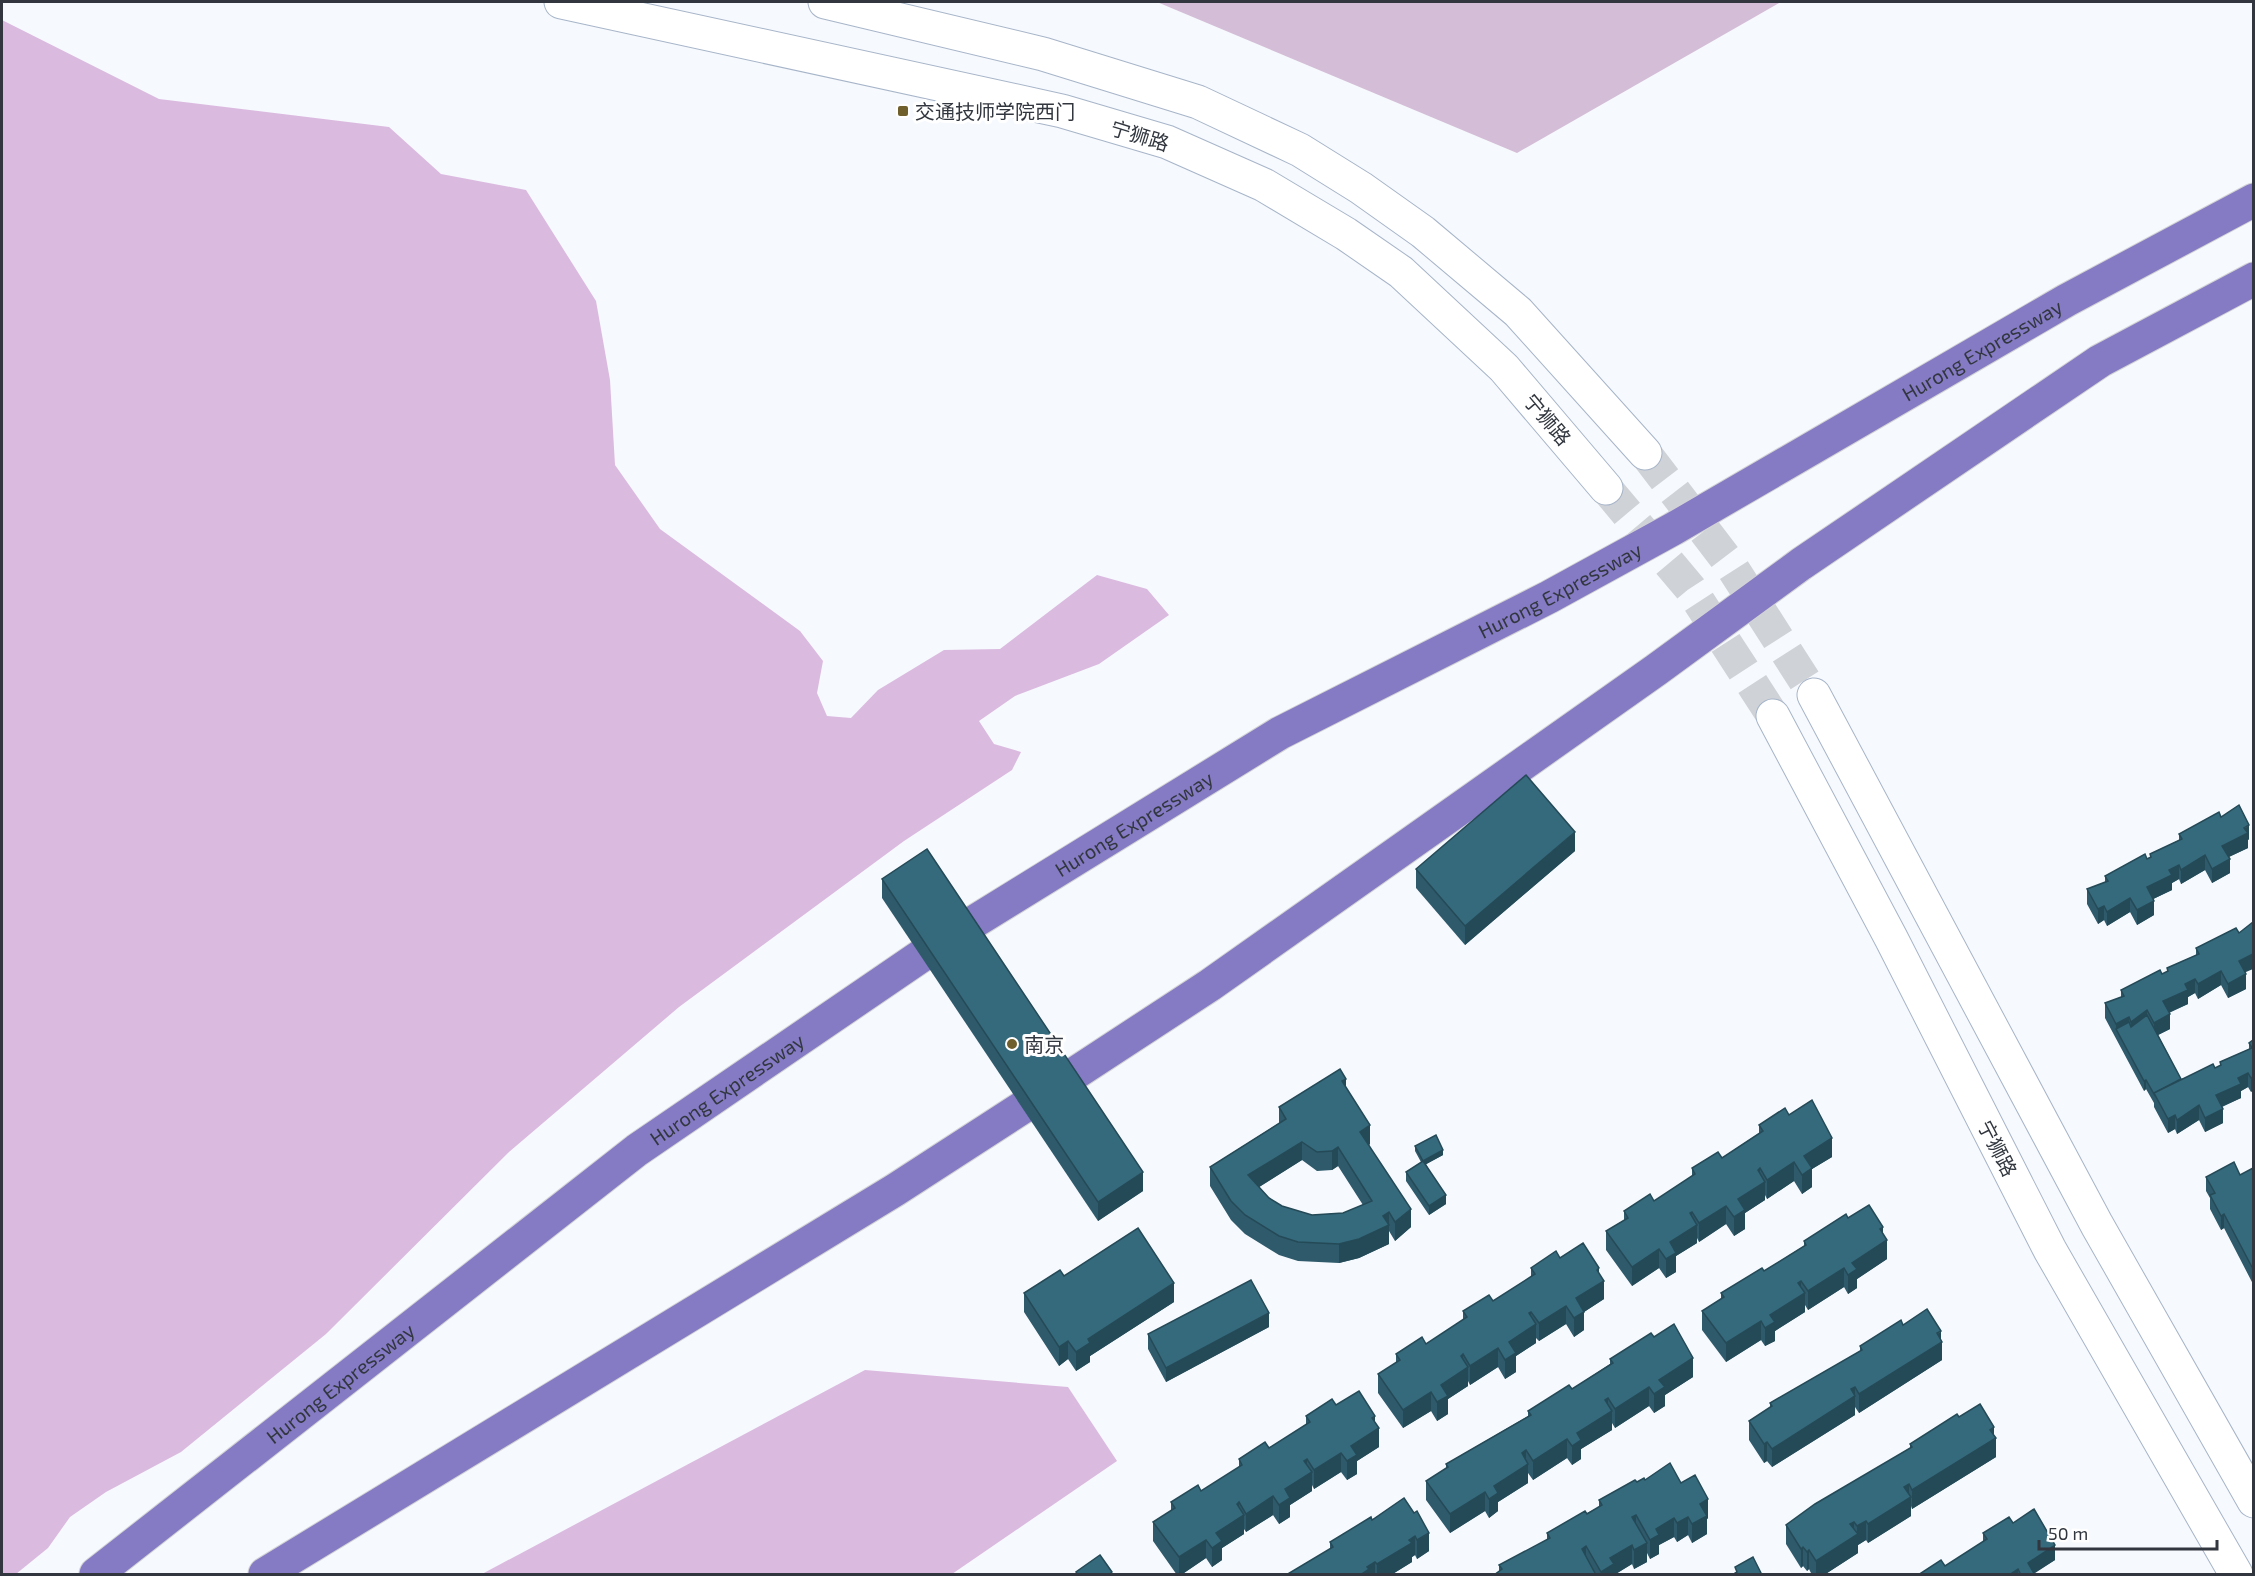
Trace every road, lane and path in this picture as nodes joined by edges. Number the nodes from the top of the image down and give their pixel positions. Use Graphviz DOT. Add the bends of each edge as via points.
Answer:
graph roads {
  1 [pos="561,2"];
  2 [pos="825,2"];
  3 [pos="2253,200"];
  4 [pos="2253,279"];
  5 [pos="1645,453"];
  6 [pos="1606,488"];
  7 [pos="1814,696"];
  8 [pos="1773,716"];
  9 [pos="2253,1501"];
  10 [pos="96,1575"];
  11 [pos="265,1575"];
  12 [pos="2236,1575"];
  1 -- 6 [label="main road, 宁狮路" via="1062,111 1167,142 1264,185 1401,272 1504,368"];
  2 -- 5 [label="main road" via="1044,54 1187,98 1300,150 1423,232 1518,312"];
  3 -- 10 [label="highway, Hurong Expressway" via="2067,300 1549,597 1280,733 943,941 637,1150"];
  4 -- 11 [label="highway" via="2091,368 1801,564 1210,985 1058,1085 895,1190"];
  7 -- 9 [label="main road" via="2097,1225"];
  8 -- 12 [label="main road, 宁狮路" via="1897,948 2050,1250"];
}
